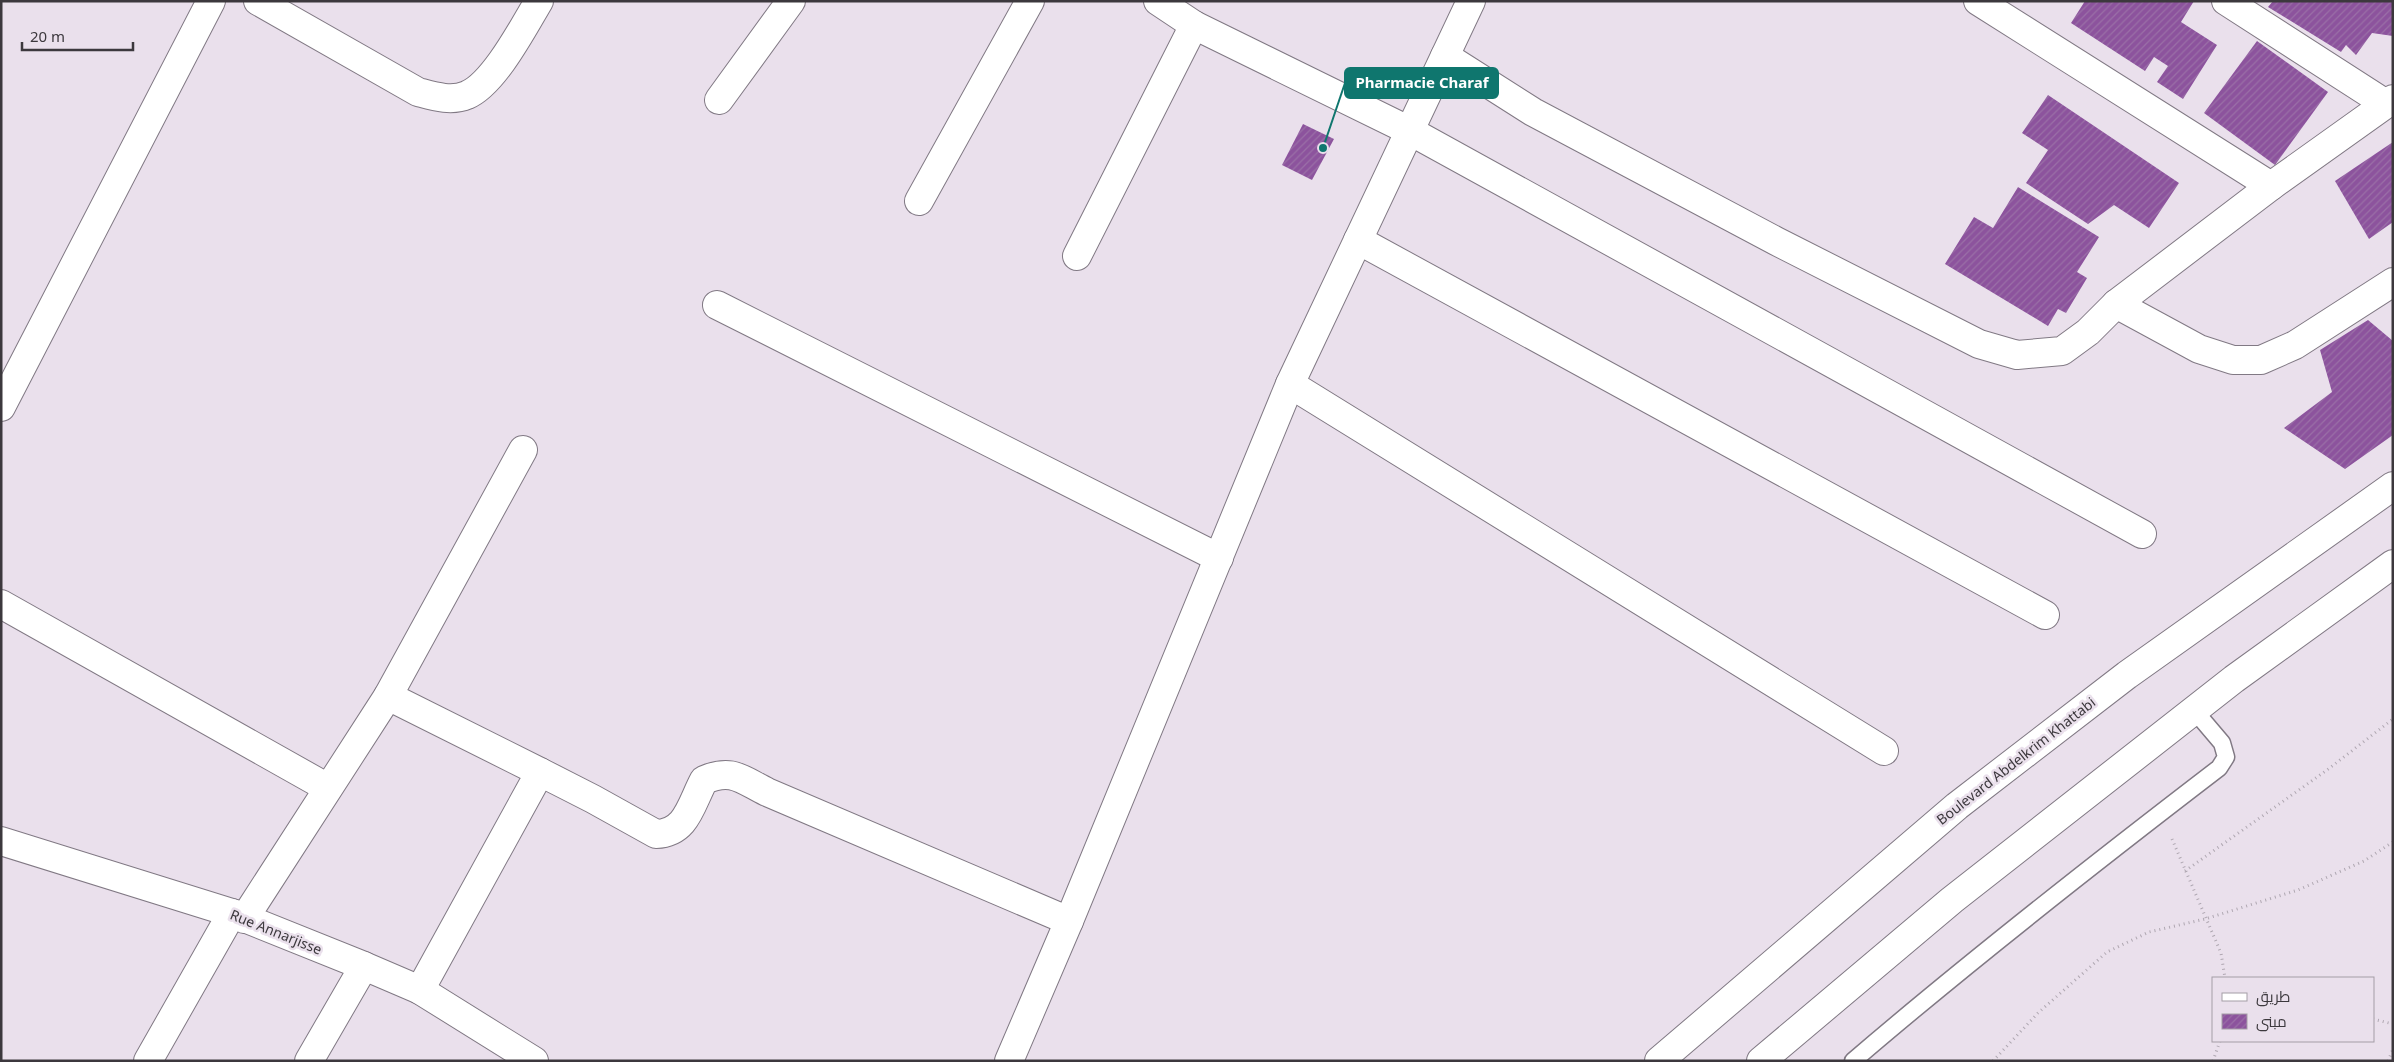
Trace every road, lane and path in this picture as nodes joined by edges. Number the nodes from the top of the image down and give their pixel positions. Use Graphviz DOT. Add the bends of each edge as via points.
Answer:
graph roads {
  1 [pos="211,1"];
  2 [pos="258,1"];
  3 [pos="539,1"];
  4 [pos="791,1"];
  5 [pos="1030,1"];
  6 [pos="1158,1"];
  7 [pos="1471,1"];
  8 [pos="1978,1"];
  9 [pos="2226,1"];
  10 [pos="1194,26"];
  11 [pos="1445,56"];
  12 [pos="719,100"];
  13 [pos="2389,101"];
  14 [pos="1410,131"];
  15 [pos="2271,186"];
  16 [pos="919,201"];
  17 [pos="1358,240"];
  18 [pos="1077,256"];
  19 [pos="2393,282"];
  20 [pos="2116,304"];
  21 [pos="717,305"];
  22 [pos="1290,384"];
  23 [pos="1,407"];
  24 [pos="523,450"];
  25 [pos="2393,486"];
  26 [pos="2142,534"];
  27 [pos="1219,558"];
  28 [pos="2393,564"];
  29 [pos="1,604"];
  30 [pos="2045,615"];
  31 [pos="388,696"];
  32 [pos="2194,710"];
  33 [pos="2393,719"];
  34 [pos="1884,751"];
  35 [pos="540,772"];
  36 [pos="328,788"];
  37 [pos="2161,813"];
  38 [pos="1,840"];
  39 [pos="2393,842"];
  40 [pos="2185,871"];
  41 [pos="238,916"];
  42 [pos="2205,919"];
  43 [pos="1069,921"];
  44 [pos="364,966"];
  45 [pos="2225,977"];
  46 [pos="420,990"];
  47 [pos="2374,1020"];
  48 [pos="2393,1024"];
  49 [pos="2220,1042"];
  50 [pos="2393,1049"];
  51 [pos="148,1061"];
  52 [pos="309,1061"];
  53 [pos="534,1061"];
  54 [pos="1009,1061"];
  55 [pos="1658,1061"];
  56 [pos="1762,1061"];
  57 [pos="1853,1061"];
  58 [pos="1993,1061"];
  59 [pos="2213,1061"];
  60 [pos="2388,1061"];
  1 -- 23 [label="street"];
  2 -- 3 [label="street" via="418,92 454,98 467,95 480,86 497,67"];
  4 -- 12 [label="street"];
  5 -- 16 [label="street"];
  6 -- 10 [label="street"];
  7 -- 11 [label="street"];
  8 -- 15 [label="street"];
  9 -- 13 [label="street"];
  10 -- 14 [label="street"];
  10 -- 18 [label="street"];
  11 -- 14 [label="street"];
  11 -- 20 [label="street" via="1551,121 1979,344 2017,355 2062,351 2088,332"];
  13 -- 15 [label="street"];
  14 -- 17 [label="street"];
  14 -- 26 [label="street"];
  15 -- 20 [label="street"];
  17 -- 22 [label="street"];
  17 -- 30 [label="street"];
  19 -- 20 [label="street" via="2295,345 2261,360 2233,360 2199,349"];
  21 -- 27 [label="street"];
  22 -- 27 [label="street"];
  22 -- 34 [label="street"];
  24 -- 31 [label="street"];
  25 -- 55 [label="street, Boulevard Abdelkrim Khattabi" via="2127,675 1957,806"];
  27 -- 43 [label="street"];
  28 -- 32 [label="street"];
  29 -- 36 [label="street"];
  31 -- 35 [label="street"];
  31 -- 36 [label="street"];
  32 -- 37 [label="lane" via="2222,743 2226,757 2220,768"];
  32 -- 56 [label="street" via="1952,900"];
  33 -- 40 [label="path"];
  35 -- 43 [label="street" via="656,834 678,829 704,780 717,774 734,775"];
  35 -- 46 [label="street"];
  36 -- 41 [label="street"];
  37 -- 40 [label="path"];
  37 -- 57 [label="lane"];
  38 -- 41 [label="street, Rue Annarjisse"];
  39 -- 42 [label="path" via="2364,861 2298,890"];
  40 -- 42 [label="path"];
  41 -- 44 [label="street, Rue Annarjisse"];
  41 -- 51 [label="street"];
  42 -- 45 [label="path" via="2221,953"];
  42 -- 58 [label="path" via="2149,932 2107,952 2038,1013"];
  43 -- 54 [label="street"];
  44 -- 46 [label="street, Rue Annarjisse"];
  44 -- 52 [label="street"];
  46 -- 53 [label="street, Rue Annarjisse"];
  47 -- 48 [label="path"];
  49 -- 59 [label="path"];
  50 -- 60 [label="path"];
}
